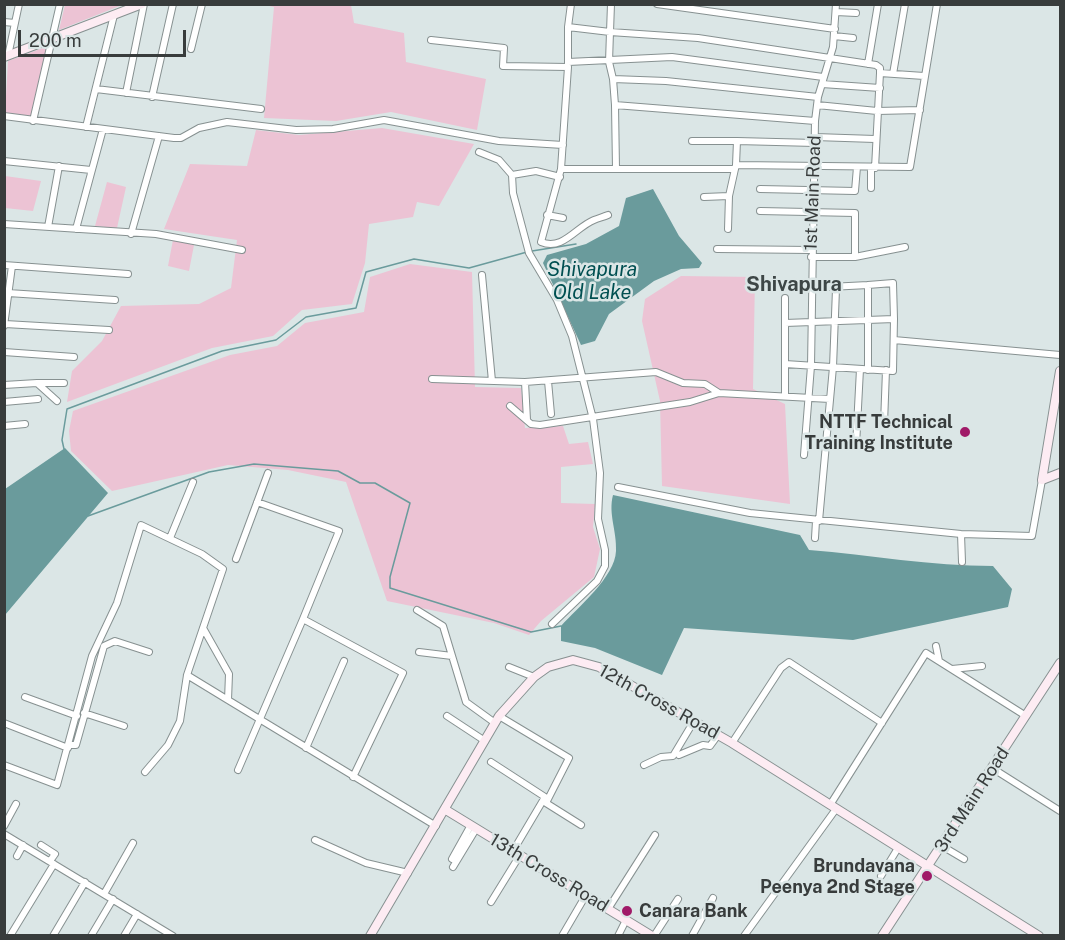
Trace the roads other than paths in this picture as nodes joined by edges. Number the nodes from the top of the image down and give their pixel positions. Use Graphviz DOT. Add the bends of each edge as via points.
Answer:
graph roads {
  1 [pos="19,4"];
  2 [pos="60,4"];
  3 [pos="143,4"];
  4 [pos="172,4"];
  5 [pos="202,4"];
  6 [pos="571,4"];
  7 [pos="611,4"];
  8 [pos="657,4"];
  9 [pos="878,4"];
  10 [pos="905,4"];
  11 [pos="937,4"];
  12 [pos="836,8"];
  13 [pos="856,13"];
  14 [pos="114,15"];
  15 [pos="4,22"];
  16 [pos="15,23"];
  17 [pos="568,27"];
  18 [pos="610,32"];
  19 [pos="835,32"];
  20 [pos="853,38"];
  21 [pos="53,39"];
  22 [pos="431,40"];
  23 [pos="191,50"];
  24 [pos="829,56"];
  25 [pos="6,57"];
  26 [pos="609,62"];
  27 [pos="868,64"];
  28 [pos="568,65"];
  29 [pos="880,73"];
  30 [pos="893,74"];
  31 [pos="924,76"];
  32 [pos="613,79"];
  33 [pos="822,80"];
  34 [pos="880,88"];
  35 [pos="96,89"];
  36 [pos="126,93"];
  37 [pos="152,97"];
  38 [pos="818,97"];
  39 [pos="615,105"];
  40 [pos="817,105"];
  41 [pos="261,109"];
  42 [pos="920,110"];
  43 [pos="878,111"];
  44 [pos="4,116"];
  45 [pos="33,121"];
  46 [pos="815,121"];
  47 [pos="86,127"];
  48 [pos="103,129"];
  49 [pos="159,136"];
  50 [pos="875,138"];
  51 [pos="815,140"];
  52 [pos="692,141"];
  53 [pos="737,141"];
  54 [pos="563,145"];
  55 [pos="479,152"];
  56 [pos="4,161"];
  57 [pos="815,165"];
  58 [pos="59,166"];
  59 [pos="736,167"];
  60 [pos="857,167"];
  61 [pos="561,168"];
  62 [pos="616,168"];
  63 [pos="873,168"];
  64 [pos="91,170"];
  65 [pos="512,175"];
  66 [pos="560,177"];
  67 [pos="871,188"];
  68 [pos="760,189"];
  69 [pos="814,189"];
  70 [pos="729,196"];
  71 [pos="704,197"];
  72 [pos="760,211"];
  73 [pos="814,214"];
  74 [pos="547,215"];
  75 [pos="608,215"];
  76 [pos="563,218"];
  77 [pos="4,224"];
  78 [pos="48,227"];
  79 [pos="76,229"];
  80 [pos="728,229"];
  81 [pos="131,234"];
  82 [pos="905,247"];
  83 [pos="717,249"];
  84 [pos="242,250"];
  85 [pos="811,254"];
  86 [pos="855,257"];
  87 [pos="8,266"];
  88 [pos="128,274"];
  89 [pos="482,275"];
  90 [pos="868,285"];
  91 [pos="810,288"];
  92 [pos="836,289"];
  93 [pos="8,293"];
  94 [pos="785,298"];
  95 [pos="836,298"];
  96 [pos="844,298"];
  97 [pos="115,300"];
  98 [pos="869,319"];
  99 [pos="894,319"];
  100 [pos="834,321"];
  101 [pos="811,322"];
  102 [pos="785,323"];
  103 [pos="5,325"];
  104 [pos="109,330"];
  105 [pos="894,340"];
  106 [pos="4,352"];
  107 [pos="1060,355"];
  108 [pos="74,357"];
  109 [pos="785,364"];
  110 [pos="811,366"];
  111 [pos="833,367"];
  112 [pos="864,369"];
  113 [pos="886,370"];
  114 [pos="1060,371"];
  115 [pos="584,378"];
  116 [pos="432,379"];
  117 [pos="492,381"];
  118 [pos="548,381"];
  119 [pos="525,382"];
  120 [pos="37,383"];
  121 [pos="64,383"];
  122 [pos="4,385"];
  123 [pos="719,393"];
  124 [pos="785,395"];
  125 [pos="808,398"];
  126 [pos="38,399"];
  127 [pos="830,399"];
  128 [pos="57,401"];
  129 [pos="4,402"];
  130 [pos="510,406"];
  131 [pos="551,414"];
  132 [pos="593,419"];
  133 [pos="527,421"];
  134 [pos="25,424"];
  135 [pos="884,424"];
  136 [pos="4,426"];
  137 [pos="856,446"];
  138 [pos="804,455"];
  139 [pos="268,473"];
  140 [pos="1060,473"];
  141 [pos="1042,480"];
  142 [pos="193,482"];
  143 [pos="618,487"];
  144 [pos="257,502"];
  145 [pos="818,521"];
  146 [pos="961,534"];
  147 [pos="170,538"];
  148 [pos="815,538"];
  149 [pos="236,559"];
  150 [pos="962,562"];
  151 [pos="417,610"];
  152 [pos="303,619"];
  153 [pos="552,624"];
  154 [pos="203,628"];
  155 [pos="936,646"];
  156 [pos="149,652"];
  157 [pos="419,652"];
  158 [pos="452,656"];
  159 [pos="345,661"];
  160 [pos="939,661"];
  161 [pos="982,666"];
  162 [pos="509,667"];
  163 [pos="951,669"];
  164 [pos="1059,669"];
  165 [pos="187,675"];
  166 [pos="534,677"];
  167 [pos="26,697"];
  168 [pos="228,700"];
  169 [pos="84,713"];
  170 [pos="77,716"];
  171 [pos="447,716"];
  172 [pos="1026,716"];
  173 [pos="261,719"];
  174 [pos="497,720"];
  175 [pos="694,721"];
  176 [pos="4,723"];
  177 [pos="882,723"];
  178 [pos="124,726"];
  179 [pos="718,735"];
  180 [pos="485,741"];
  181 [pos="732,743"];
  182 [pos="68,747"];
  183 [pos="306,748"];
  184 [pos="680,755"];
  185 [pos="491,762"];
  186 [pos="4,765"];
  187 [pos="644,765"];
  188 [pos="992,768"];
  189 [pos="238,770"];
  190 [pos="145,772"];
  191 [pos="353,777"];
  192 [pos="16,804"];
  193 [pos="833,807"];
  194 [pos="446,810"];
  195 [pos="1060,811"];
  196 [pos="581,825"];
  197 [pos="4,826"];
  198 [pos="436,826"];
  199 [pos="473,827"];
  200 [pos="4,834"];
  201 [pos="655,835"];
  202 [pos="315,840"];
  203 [pos="133,843"];
  204 [pos="23,845"];
  205 [pos="41,845"];
  206 [pos="942,846"];
  207 [pos="898,848"];
  208 [pos="516,853"];
  209 [pos="17,856"];
  210 [pos="452,858"];
  211 [pos="964,859"];
  212 [pos="52,862"];
  213 [pos="453,867"];
  214 [pos="928,867"];
  215 [pos="408,873"];
  216 [pos="881,876"];
  217 [pos="85,882"];
  218 [pos="104,894"];
  219 [pos="586,895"];
  220 [pos="713,898"];
  221 [pos="113,899"];
  222 [pos="678,899"];
  223 [pos="491,902"];
  224 [pos="608,909"];
  225 [pos="136,914"];
  226 [pos="626,920"];
  227 [pos="172,935"];
  228 [pos="10,936"];
  229 [pos="53,936"];
  230 [pos="91,936"];
  231 [pos="124,936"];
  232 [pos="370,936"];
  233 [pos="562,936"];
  234 [pos="618,936"];
  235 [pos="653,936"];
  236 [pos="692,936"];
  237 [pos="744,936"];
  238 [pos="882,936"];
  239 [pos="1039,936"];
  1 -- 16 [label="street"];
  2 -- 21 [label="street"];
  3 -- 14 [label="street"];
  3 -- 36 [label="street"];
  4 -- 37 [label="street"];
  5 -- 23 [label="street"];
  6 -- 17 [label="street"];
  7 -- 18 [label="street"];
  8 -- 19 [label="street"];
  9 -- 27 [label="street"];
  10 -- 30 [label="street"];
  11 -- 31 [label="street"];
  12 -- 13 [label="street"];
  12 -- 19 [label="street, 1st Main Road"];
  14 -- 21 [label="street"];
  14 -- 35 [label="street"];
  15 -- 16 [label="street"];
  16 -- 25 [label="street"];
  17 -- 18 [label="street"];
  17 -- 28 [label="street"];
  18 -- 24 [label="street" via="698,38"];
  18 -- 26 [label="street"];
  19 -- 20 [label="street"];
  19 -- 24 [label="street, 1st Main Road"];
  21 -- 25 [label="street"];
  21 -- 45 [label="street"];
  22 -- 28 [label="street" via="504,48 503,66"];
  24 -- 27 [label="street"];
  24 -- 33 [label="street, 1st Main Road"];
  26 -- 28 [label="street"];
  26 -- 32 [label="street"];
  26 -- 33 [label="street" via="672,57"];
  27 -- 29 [label="street" via="878,66"];
  28 -- 54 [label="street"];
  29 -- 30 [label="street"];
  29 -- 34 [label="street"];
  30 -- 31 [label="street"];
  31 -- 42 [label="street"];
  32 -- 38 [label="street"];
  32 -- 39 [label="street"];
  33 -- 34 [label="street"];
  33 -- 38 [label="street, 1st Main Road"];
  34 -- 43 [label="street"];
  35 -- 36 [label="street"];
  35 -- 47 [label="street"];
  36 -- 37 [label="street"];
  37 -- 41 [label="street"];
  38 -- 40 [label="street, 1st Main Road"];
  39 -- 46 [label="street"];
  39 -- 62 [label="street"];
  40 -- 43 [label="street"];
  40 -- 46 [label="street, 1st Main Road"];
  42 -- 43 [label="street"];
  42 -- 63 [label="street" via="910,167"];
  43 -- 50 [label="street"];
  44 -- 45 [label="street"];
  45 -- 47 [label="street"];
  46 -- 51 [label="street, 1st Main Road"];
  47 -- 48 [label="street"];
  48 -- 49 [label="street"];
  48 -- 64 [label="street"];
  49 -- 54 [label="street" via="181,138 199,128 227,122 296,130 333,129 384,120 499,141"];
  49 -- 81 [label="street"];
  50 -- 51 [label="street"];
  50 -- 63 [label="street"];
  51 -- 53 [label="street"];
  51 -- 57 [label="street, 1st Main Road"];
  52 -- 53 [label="street"];
  53 -- 59 [label="street"];
  54 -- 61 [label="street"];
  55 -- 65 [label="street" via="499,160"];
  56 -- 58 [label="street"];
  57 -- 59 [label="street"];
  57 -- 60 [label="street"];
  57 -- 69 [label="street, 1st Main Road"];
  58 -- 64 [label="street"];
  58 -- 78 [label="street"];
  59 -- 62 [label="street"];
  59 -- 70 [label="street"];
  60 -- 63 [label="street"];
  60 -- 69 [label="street" via="855,191"];
  61 -- 62 [label="street"];
  61 -- 66 [label="street"];
  63 -- 67 [label="street"];
  64 -- 79 [label="street"];
  65 -- 66 [label="street" via="536,171"];
  65 -- 115 [label="street" via="529,251 557,300"];
  66 -- 74 [label="street"];
  68 -- 69 [label="street"];
  69 -- 73 [label="street, 1st Main Road"];
  70 -- 71 [label="street"];
  70 -- 80 [label="street"];
  72 -- 73 [label="street"];
  73 -- 85 [label="street, 1st Main Road"];
  73 -- 86 [label="street" via="855,213"];
  74 -- 75 [label="street" via="541,237 544,243 569,238"];
  74 -- 76 [label="street"];
  77 -- 78 [label="street"];
  78 -- 79 [label="street"];
  79 -- 81 [label="street"];
  81 -- 84 [label="street" via="156,234"];
  82 -- 86 [label="street"];
  83 -- 85 [label="street"];
  85 -- 86 [label="street"];
  85 -- 91 [label="street, 1st Main Road"];
  87 -- 88 [label="street"];
  87 -- 93 [label="street"];
  89 -- 117 [label="street"];
  90 -- 92 [label="street"];
  90 -- 98 [label="street"];
  90 -- 99 [label="street" via="893,283"];
  91 -- 92 [label="street"];
  91 -- 101 [label="street, 1st Main Road"];
  92 -- 95 [label="street"];
  93 -- 97 [label="street"];
  93 -- 103 [label="street"];
  94 -- 102 [label="street"];
  95 -- 96 [label="street"];
  95 -- 100 [label="street"];
  98 -- 99 [label="street"];
  98 -- 100 [label="street"];
  98 -- 112 [label="street"];
  99 -- 105 [label="street"];
  100 -- 101 [label="street"];
  100 -- 111 [label="street"];
  101 -- 102 [label="street"];
  101 -- 110 [label="street, 1st Main Road"];
  102 -- 109 [label="street"];
  103 -- 104 [label="street"];
  105 -- 107 [label="street"];
  105 -- 113 [label="street" via="893,370"];
  106 -- 108 [label="street"];
  109 -- 110 [label="street"];
  109 -- 124 [label="street"];
  110 -- 111 [label="street"];
  110 -- 125 [label="street, 1st Main Road"];
  111 -- 112 [label="street"];
  111 -- 127 [label="street"];
  112 -- 113 [label="street"];
  112 -- 137 [label="street"];
  113 -- 135 [label="street"];
  114 -- 141 [label="street"];
  115 -- 118 [label="street"];
  115 -- 123 [label="street" via="656,372 683,383 705,384"];
  115 -- 132 [label="street"];
  116 -- 117 [label="street"];
  117 -- 119 [label="street"];
  118 -- 119 [label="street"];
  118 -- 131 [label="street"];
  119 -- 133 [label="street"];
  120 -- 121 [label="street"];
  120 -- 122 [label="street"];
  120 -- 128 [label="street"];
  123 -- 124 [label="street"];
  123 -- 132 [label="street"];
  124 -- 125 [label="street"];
  125 -- 127 [label="street"];
  125 -- 138 [label="street, 1st Main Road"];
  126 -- 129 [label="street"];
  127 -- 145 [label="street"];
  130 -- 133 [label="street"];
  132 -- 133 [label="street" via="540,425"];
  132 -- 153 [label="street" via="600,473 598,519 605,566 597,580"];
  134 -- 136 [label="street"];
  139 -- 144 [label="street"];
  140 -- 141 [label="street"];
  141 -- 146 [label="street" via="1032,536"];
  142 -- 147 [label="street"];
  143 -- 145 [label="street" via="750,513"];
  144 -- 149 [label="street"];
  144 -- 152 [label="street" via="339,531"];
  145 -- 146 [label="street"];
  145 -- 148 [label="street"];
  146 -- 150 [label="street"];
  147 -- 154 [label="street" via="223,568"];
  147 -- 170 [label="street" via="149,527 141,525 138,529 127,575 92,656"];
  151 -- 158 [label="street" via="440,622"];
  152 -- 173 [label="street"];
  152 -- 191 [label="street" via="404,673"];
  154 -- 165 [label="street"];
  154 -- 168 [label="street" via="229,674"];
  155 -- 160 [label="street"];
  156 -- 169 [label="street" via="115,641 104,646"];
  157 -- 158 [label="street"];
  158 -- 174 [label="street" via="466,702"];
  159 -- 183 [label="street"];
  160 -- 163 [label="street"];
  160 -- 177 [label="street" via="926,653"];
  161 -- 163 [label="street"];
  162 -- 166 [label="street"];
  163 -- 172 [label="street"];
  164 -- 172 [label="street, 3rd Main Road"];
  165 -- 168 [label="street"];
  165 -- 190 [label="street" via="180,721 168,745"];
  166 -- 174 [label="street, 12th Cross Road"];
  166 -- 175 [label="street, 12th Cross Road" via="561,661 586,663"];
  167 -- 170 [label="street"];
  168 -- 173 [label="street"];
  169 -- 178 [label="street"];
  169 -- 182 [label="street" via="76,745"];
  170 -- 182 [label="street"];
  171 -- 180 [label="street"];
  172 -- 188 [label="street, 3rd Main Road"];
  173 -- 183 [label="street"];
  173 -- 189 [label="street"];
  174 -- 180 [label="street, 12th Cross Road"];
  174 -- 196 [label="street" via="569,758 546,803"];
  175 -- 179 [label="street, 12th Cross Road"];
  175 -- 187 [label="street" via="673,756"];
  176 -- 182 [label="street"];
  177 -- 181 [label="street" via="789,662"];
  177 -- 193 [label="street"];
  179 -- 181 [label="street, 12th Cross Road"];
  179 -- 184 [label="street" via="710,746"];
  180 -- 194 [label="street, 12th Cross Road"];
  181 -- 193 [label="street, 12th Cross Road"];
  182 -- 186 [label="street" via="57,785"];
  183 -- 191 [label="street"];
  185 -- 208 [label="street" via="544,797"];
  188 -- 195 [label="street"];
  188 -- 206 [label="street, 3rd Main Road"];
  191 -- 198 [label="street"];
  192 -- 197 [label="street"];
  193 -- 207 [label="street, 12th Cross Road"];
  193 -- 237 [label="street"];
  194 -- 198 [label="street, 12th Cross Road"];
  194 -- 199 [label="street, 13th Cross Road"];
  198 -- 215 [label="street, 12th Cross Road"];
  199 -- 208 [label="street, 13th Cross Road"];
  199 -- 210 [label="street"];
  199 -- 213 [label="street"];
  200 -- 204 [label="street"];
  201 -- 224 [label="street"];
  202 -- 215 [label="street" via="366,863"];
  203 -- 218 [label="street"];
  204 -- 209 [label="street"];
  204 -- 212 [label="street"];
  205 -- 212 [label="street" via="54,854"];
  206 -- 211 [label="street"];
  206 -- 214 [label="street, 3rd Main Road"];
  207 -- 214 [label="street, 12th Cross Road"];
  207 -- 216 [label="street"];
  208 -- 219 [label="street, 13th Cross Road"];
  208 -- 223 [label="street"];
  212 -- 217 [label="street"];
  212 -- 228 [label="street"];
  214 -- 238 [label="street, 3rd Main Road"];
  214 -- 239 [label="street, 12th Cross Road"];
  215 -- 232 [label="street, 12th Cross Road"];
  217 -- 218 [label="street"];
  217 -- 229 [label="street"];
  218 -- 221 [label="street"];
  219 -- 224 [label="street, 13th Cross Road"];
  219 -- 233 [label="street"];
  220 -- 236 [label="street"];
  221 -- 225 [label="street"];
  221 -- 230 [label="street"];
  222 -- 235 [label="street"];
  224 -- 226 [label="street, 13th Cross Road"];
  225 -- 227 [label="street"];
  225 -- 231 [label="street"];
  226 -- 234 [label="street"];
  226 -- 235 [label="street, 13th Cross Road"];
}
